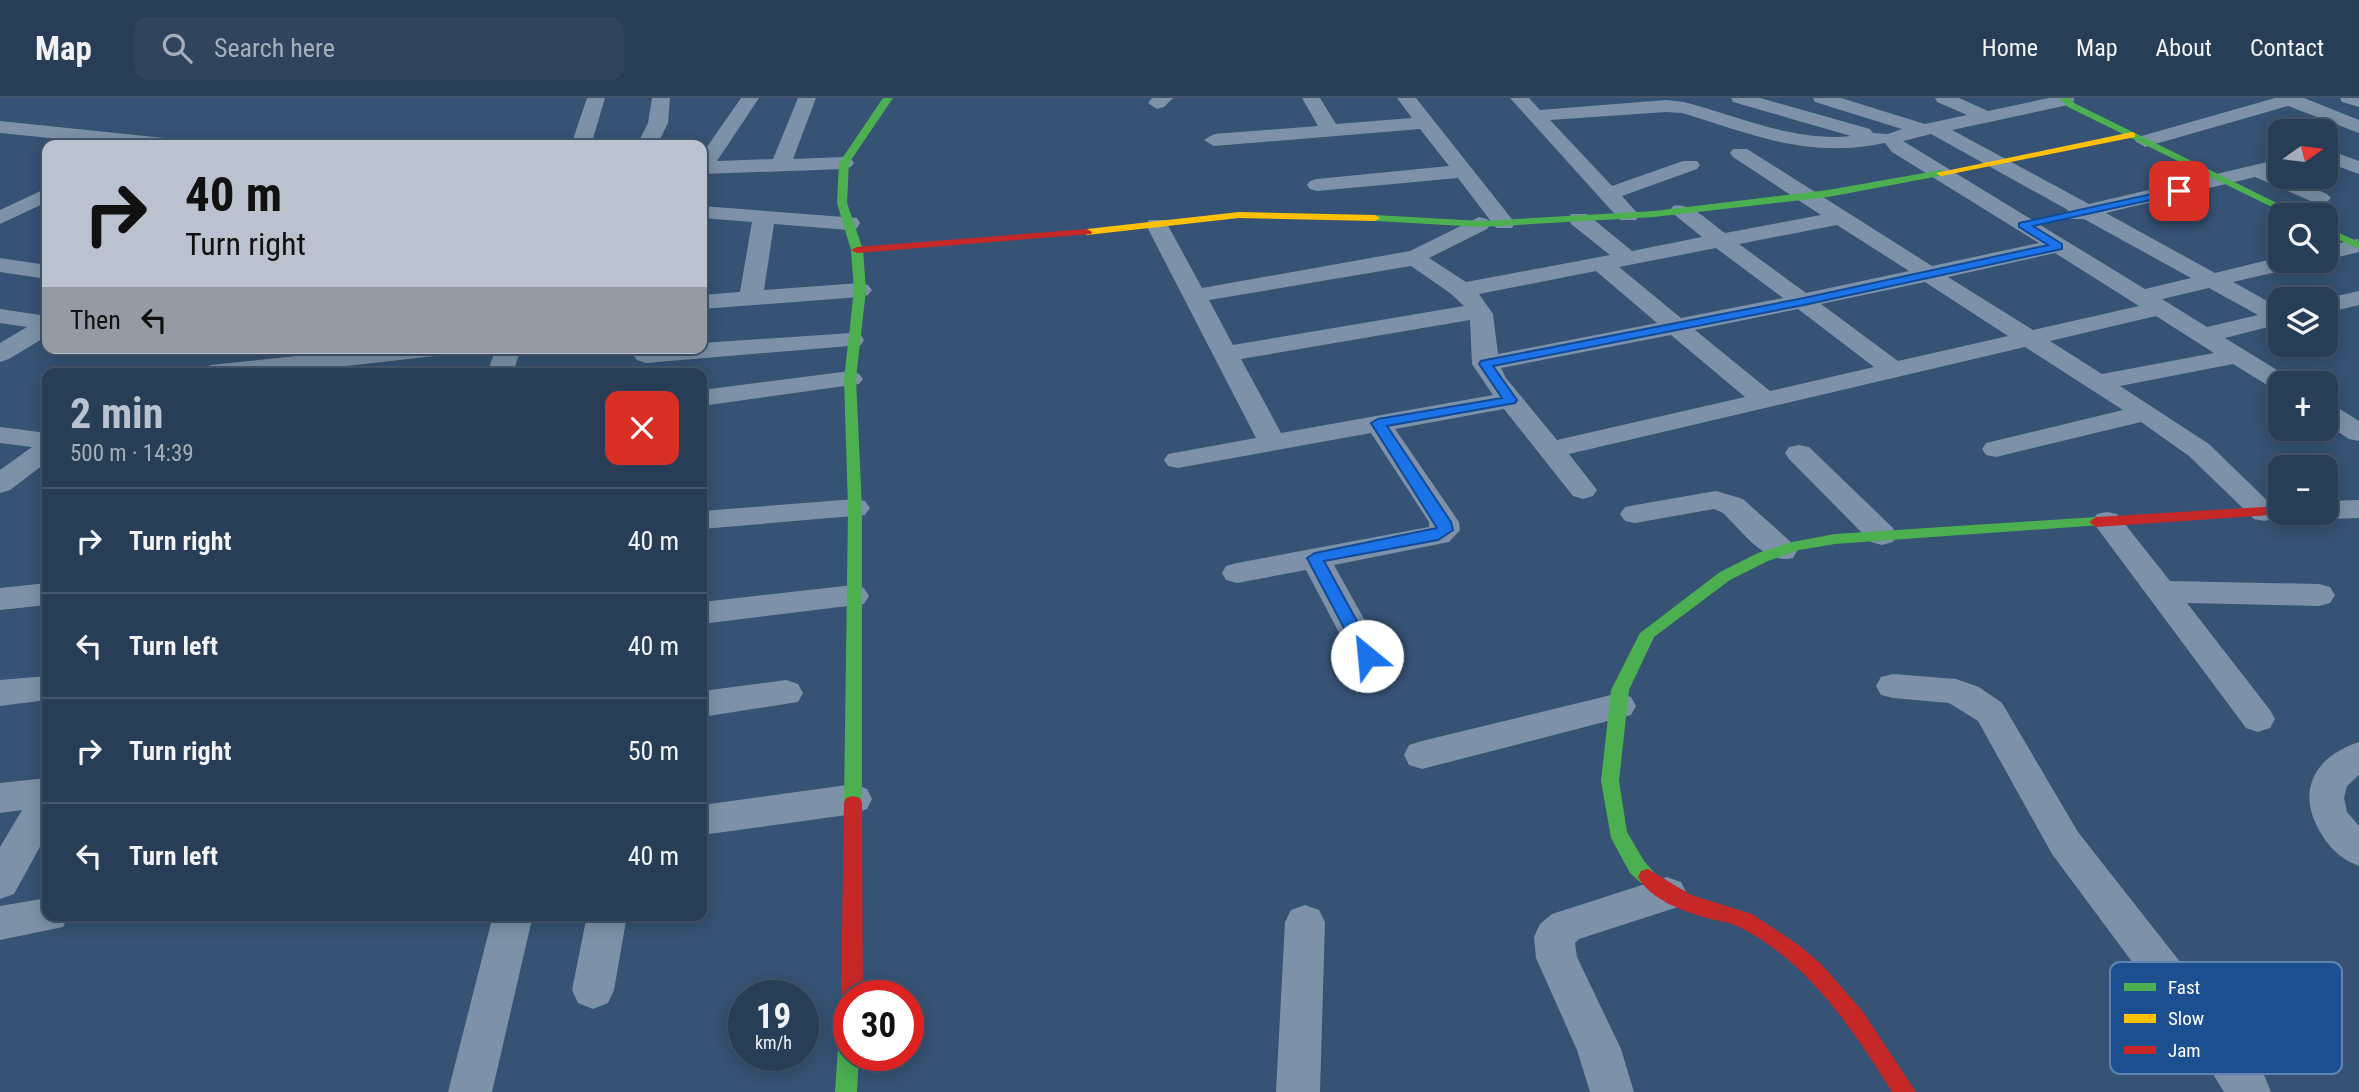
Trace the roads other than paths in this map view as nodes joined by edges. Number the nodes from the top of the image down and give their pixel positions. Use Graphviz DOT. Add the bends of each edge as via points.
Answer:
graph roads {
  1 [pos="596,98"];
  2 [pos="662,98"];
  3 [pos="750,98"];
  4 [pos="807,98"];
  5 [pos="888,98"];
  6 [pos="1311,98"];
  7 [pos="1406,98"];
  8 [pos="1519,98"];
  9 [pos="1740,98"];
  10 [pos="1822,98"];
  11 [pos="1944,98"];
  12 [pos="2349,98"];
  13 [pos="2292,99"];
  14 [pos="2055,100"];
  15 [pos="2359,102"];
  16 [pos="1535,116"];
  17 [pos="1986,117"];
  18 [pos="1426,123"];
  19 [pos="0,127"];
  20 [pos="2359,127"];
  21 [pos="1929,129"];
  22 [pos="1330,131"];
  23 [pos="2138,138"];
  24 [pos="1887,139"];
  25 [pos="115,140"];
  26 [pos="583,140"];
  27 [pos="650,140"];
  28 [pos="1214,140"];
  29 [pos="2359,144"];
  30 [pos="2338,150"];
  31 [pos="1740,153"];
  32 [pos="2338,159"];
  33 [pos="844,163"];
  34 [pos="1998,163"];
  35 [pos="1690,164"];
  36 [pos="780,166"];
  37 [pos="707,167"];
  38 [pos="2268,168"];
  39 [pos="2359,168"];
  40 [pos="1463,171"];
  41 [pos="2258,171"];
  42 [pos="707,172"];
  43 [pos="1941,174"];
  44 [pos="2225,180"];
  45 [pos="1317,185"];
  46 [pos="1608,194"];
  47 [pos="42,196"];
  48 [pos="1804,196"];
  49 [pos="2320,198"];
  50 [pos="2272,203"];
  51 [pos="1681,211"];
  52 [pos="2087,211"];
  53 [pos="707,212"];
  54 [pos="2,215"];
  55 [pos="1628,215"];
  56 [pos="764,218"];
  57 [pos="1838,218"];
  58 [pos="42,219"];
  59 [pos="1579,219"];
  60 [pos="849,223"];
  61 [pos="1491,223"];
  62 [pos="1157,225"];
  63 [pos="2023,225"];
  64 [pos="2338,236"];
  65 [pos="1724,241"];
  66 [pos="2058,246"];
  67 [pos="2358,246"];
  68 [pos="857,250"];
  69 [pos="2338,250"];
  70 [pos="1417,257"];
  71 [pos="1626,257"];
  72 [pos="1600,262"];
  73 [pos="0,265"];
  74 [pos="2268,267"];
  75 [pos="42,271"];
  76 [pos="1924,273"];
  77 [pos="2212,280"];
  78 [pos="860,290"];
  79 [pos="1463,290"];
  80 [pos="1194,296"];
  81 [pos="751,298"];
  82 [pos="2359,298"];
  83 [pos="1804,301"];
  84 [pos="707,302"];
  85 [pos="2151,303"];
  86 [pos="2338,303"];
  87 [pos="1478,311"];
  88 [pos="2268,311"];
  89 [pos="0,316"];
  90 [pos="2268,320"];
  91 [pos="42,327"];
  92 [pos="1674,327"];
  93 [pos="42,330"];
  94 [pos="2205,335"];
  95 [pos="2028,338"];
  96 [pos="852,340"];
  97 [pos="707,353"];
  98 [pos="0,354"];
  99 [pos="382,354"];
  100 [pos="699,354"];
  101 [pos="1225,354"];
  102 [pos="2237,356"];
  103 [pos="645,359"];
  104 [pos="309,361"];
  105 [pos="1485,364"];
  106 [pos="252,368"];
  107 [pos="1894,370"];
  108 [pos="2268,375"];
  109 [pos="850,379"];
  110 [pos="2099,382"];
  111 [pos="707,397"];
  112 [pos="1510,400"];
  113 [pos="1765,400"];
  114 [pos="2146,413"];
  115 [pos="2338,420"];
  116 [pos="1378,423"];
  117 [pos="2359,433"];
  118 [pos="0,435"];
  119 [pos="42,440"];
  120 [pos="1273,443"];
  121 [pos="1996,449"];
  122 [pos="1550,450"];
  123 [pos="42,453"];
  124 [pos="1799,453"];
  125 [pos="1178,460"];
  126 [pos="0,484"];
  127 [pos="1583,491"];
  128 [pos="855,508"];
  129 [pos="2268,508"];
  130 [pos="2359,509"];
  131 [pos="2338,510"];
  132 [pos="2268,511"];
  133 [pos="1635,514"];
  134 [pos="707,520"];
  135 [pos="2106,521"];
  136 [pos="1882,536"];
  137 [pos="1782,551"];
  138 [pos="1315,558"];
  139 [pos="1237,573"];
  140 [pos="2161,592"];
  141 [pos="42,595"];
  142 [pos="2319,595"];
  143 [pos="853,596"];
  144 [pos="0,599"];
  145 [pos="707,612"];
  146 [pos="1367,656"];
  147 [pos="1893,686"];
  148 [pos="42,689"];
  149 [pos="0,693"];
  150 [pos="786,693"];
  151 [pos="707,704"];
  152 [pos="1619,706"];
  153 [pos="2258,719"];
  154 [pos="1422,755"];
  155 [pos="2359,757"];
  156 [pos="42,793"];
  157 [pos="0,798"];
  158 [pos="854,799"];
  159 [pos="42,810"];
  160 [pos="707,819"];
  161 [pos="2359,850"];
  162 [pos="0,882"];
  163 [pos="1667,894"];
  164 [pos="42,916"];
  165 [pos="512,921"];
  166 [pos="606,921"];
  167 [pos="1305,922"];
  168 [pos="0,923"];
  169 [pos="2156,962"];
  170 [pos="852,980"];
  171 [pos="593,990"];
  172 [pos="847,1071"];
  173 [pos="2237,1074"];
  174 [pos="470,1092"];
  175 [pos="846,1092"];
  176 [pos="1298,1092"];
  177 [pos="1612,1092"];
  178 [pos="1905,1092"];
  179 [pos="2249,1092"];
  1 -- 26 [label="street"];
  2 -- 27 [label="street"];
  3 -- 37 [label="street"];
  4 -- 36 [label="street"];
  5 -- 33 [label="street"];
  6 -- 22 [label="street"];
  7 -- 18 [label="street"];
  8 -- 16 [label="street"];
  9 -- 24 [label="street"];
  10 -- 21 [label="street"];
  11 -- 17 [label="street"];
  12 -- 15 [label="street"];
  13 -- 20 [label="street"];
  13 -- 23 [label="street"];
  14 -- 17 [label="street"];
  14 -- 23 [label="street"];
  16 -- 24 [label="street" via="1666,106 1796,141"];
  16 -- 46 [label="street"];
  17 -- 21 [label="street"];
  18 -- 22 [label="street"];
  18 -- 40 [label="street"];
  19 -- 25 [label="street"];
  21 -- 24 [label="street"];
  21 -- 34 [label="street"];
  22 -- 28 [label="street"];
  23 -- 34 [label="street"];
  23 -- 44 [label="street"];
  24 -- 43 [label="street"];
  29 -- 30 [label="street"];
  31 -- 48 [label="street"];
  32 -- 39 [label="street"];
  33 -- 36 [label="street"];
  33 -- 60 [label="street" via="842,203"];
  34 -- 43 [label="street"];
  34 -- 52 [label="street"];
  35 -- 46 [label="street"];
  36 -- 42 [label="street"];
  38 -- 41 [label="street"];
  40 -- 45 [label="street"];
  40 -- 61 [label="street"];
  41 -- 44 [label="street"];
  41 -- 49 [label="street"];
  43 -- 48 [label="street"];
  43 -- 63 [label="street"];
  44 -- 50 [label="street"];
  44 -- 52 [label="street"];
  46 -- 55 [label="street"];
  47 -- 54 [label="street"];
  48 -- 51 [label="street"];
  48 -- 57 [label="street"];
  51 -- 55 [label="street"];
  51 -- 65 [label="street"];
  52 -- 63 [label="street"];
  52 -- 77 [label="street"];
  53 -- 56 [label="street"];
  54 -- 58 [label="street"];
  55 -- 59 [label="street"];
  56 -- 60 [label="street"];
  56 -- 81 [label="street"];
  57 -- 65 [label="street"];
  57 -- 76 [label="street"];
  59 -- 61 [label="street"];
  59 -- 71 [label="street"];
  60 -- 68 [label="street"];
  61 -- 62 [label="street" via="1239,215"];
  61 -- 70 [label="street" via="1439,242"];
  62 -- 68 [label="street"];
  62 -- 80 [label="street"];
  63 -- 66 [label="street"];
  64 -- 67 [label="street"];
  65 -- 71 [label="street"];
  65 -- 83 [label="street"];
  66 -- 76 [label="street"];
  66 -- 85 [label="street"];
  67 -- 69 [label="street"];
  68 -- 78 [label="street"];
  70 -- 79 [label="street"];
  70 -- 80 [label="street"];
  71 -- 72 [label="street"];
  72 -- 79 [label="street"];
  72 -- 92 [label="street"];
  73 -- 75 [label="street"];
  74 -- 77 [label="street"];
  76 -- 83 [label="street"];
  76 -- 95 [label="street"];
  77 -- 85 [label="street"];
  77 -- 88 [label="street"];
  78 -- 81 [label="street"];
  78 -- 96 [label="street"];
  79 -- 87 [label="street"];
  80 -- 101 [label="street"];
  81 -- 84 [label="street"];
  82 -- 86 [label="street"];
  83 -- 92 [label="street"];
  83 -- 107 [label="street"];
  85 -- 94 [label="street"];
  85 -- 95 [label="street"];
  87 -- 101 [label="street"];
  87 -- 105 [label="street" via="1484,324"];
  89 -- 91 [label="street"];
  90 -- 94 [label="street"];
  92 -- 105 [label="street"];
  92 -- 113 [label="street"];
  93 -- 98 [label="street"];
  94 -- 102 [label="street"];
  95 -- 107 [label="street"];
  95 -- 110 [label="street"];
  96 -- 97 [label="street"];
  96 -- 109 [label="street"];
  99 -- 104 [label="street"];
  100 -- 103 [label="street"];
  101 -- 120 [label="street"];
  102 -- 108 [label="street"];
  102 -- 110 [label="street"];
  104 -- 106 [label="street"];
  105 -- 112 [label="street"];
  107 -- 113 [label="street"];
  109 -- 111 [label="street"];
  109 -- 128 [label="street"];
  110 -- 114 [label="street"];
  112 -- 116 [label="street"];
  112 -- 122 [label="street"];
  113 -- 122 [label="street"];
  114 -- 121 [label="street"];
  114 -- 129 [label="street"];
  115 -- 117 [label="street"];
  116 -- 120 [label="street"];
  116 -- 138 [label="street" via="1445,530"];
  118 -- 119 [label="street"];
  120 -- 125 [label="street"];
  122 -- 127 [label="street"];
  123 -- 126 [label="street"];
  124 -- 136 [label="street"];
  128 -- 134 [label="street"];
  128 -- 143 [label="street"];
  130 -- 131 [label="street"];
  132 -- 135 [label="street"];
  133 -- 137 [label="street" via="1708,500 1725,502"];
  135 -- 136 [label="street"];
  135 -- 140 [label="street"];
  136 -- 137 [label="street" via="1822,541"];
  137 -- 152 [label="street" via="1725,576 1648,633 1620,690"];
  138 -- 139 [label="street"];
  138 -- 146 [label="street"];
  140 -- 142 [label="street"];
  140 -- 153 [label="street"];
  141 -- 144 [label="street"];
  143 -- 145 [label="street"];
  143 -- 158 [label="street"];
  147 -- 169 [label="street" via="1959,691 1990,712 2065,843"];
  148 -- 149 [label="street"];
  150 -- 151 [label="street"];
  152 -- 154 [label="street"];
  152 -- 163 [label="street" via="1610,781 1618,833 1637,867"];
  155 -- 161 [label="street" via="2333,777 2325,796 2328,815"];
  156 -- 157 [label="street"];
  158 -- 160 [label="street"];
  158 -- 170 [label="street"];
  159 -- 162 [label="street"];
  163 -- 177 [label="street" via="1566,926 1554,937 1557,958 1599,1049"];
  163 -- 178 [label="street" via="1742,918 1775,936 1807,964 1875,1043"];
  164 -- 168 [label="street"];
  165 -- 174 [label="street"];
  166 -- 171 [label="street"];
  167 -- 176 [label="street"];
  172 -- 175 [label="street"];
  173 -- 179 [label="street"];
}
